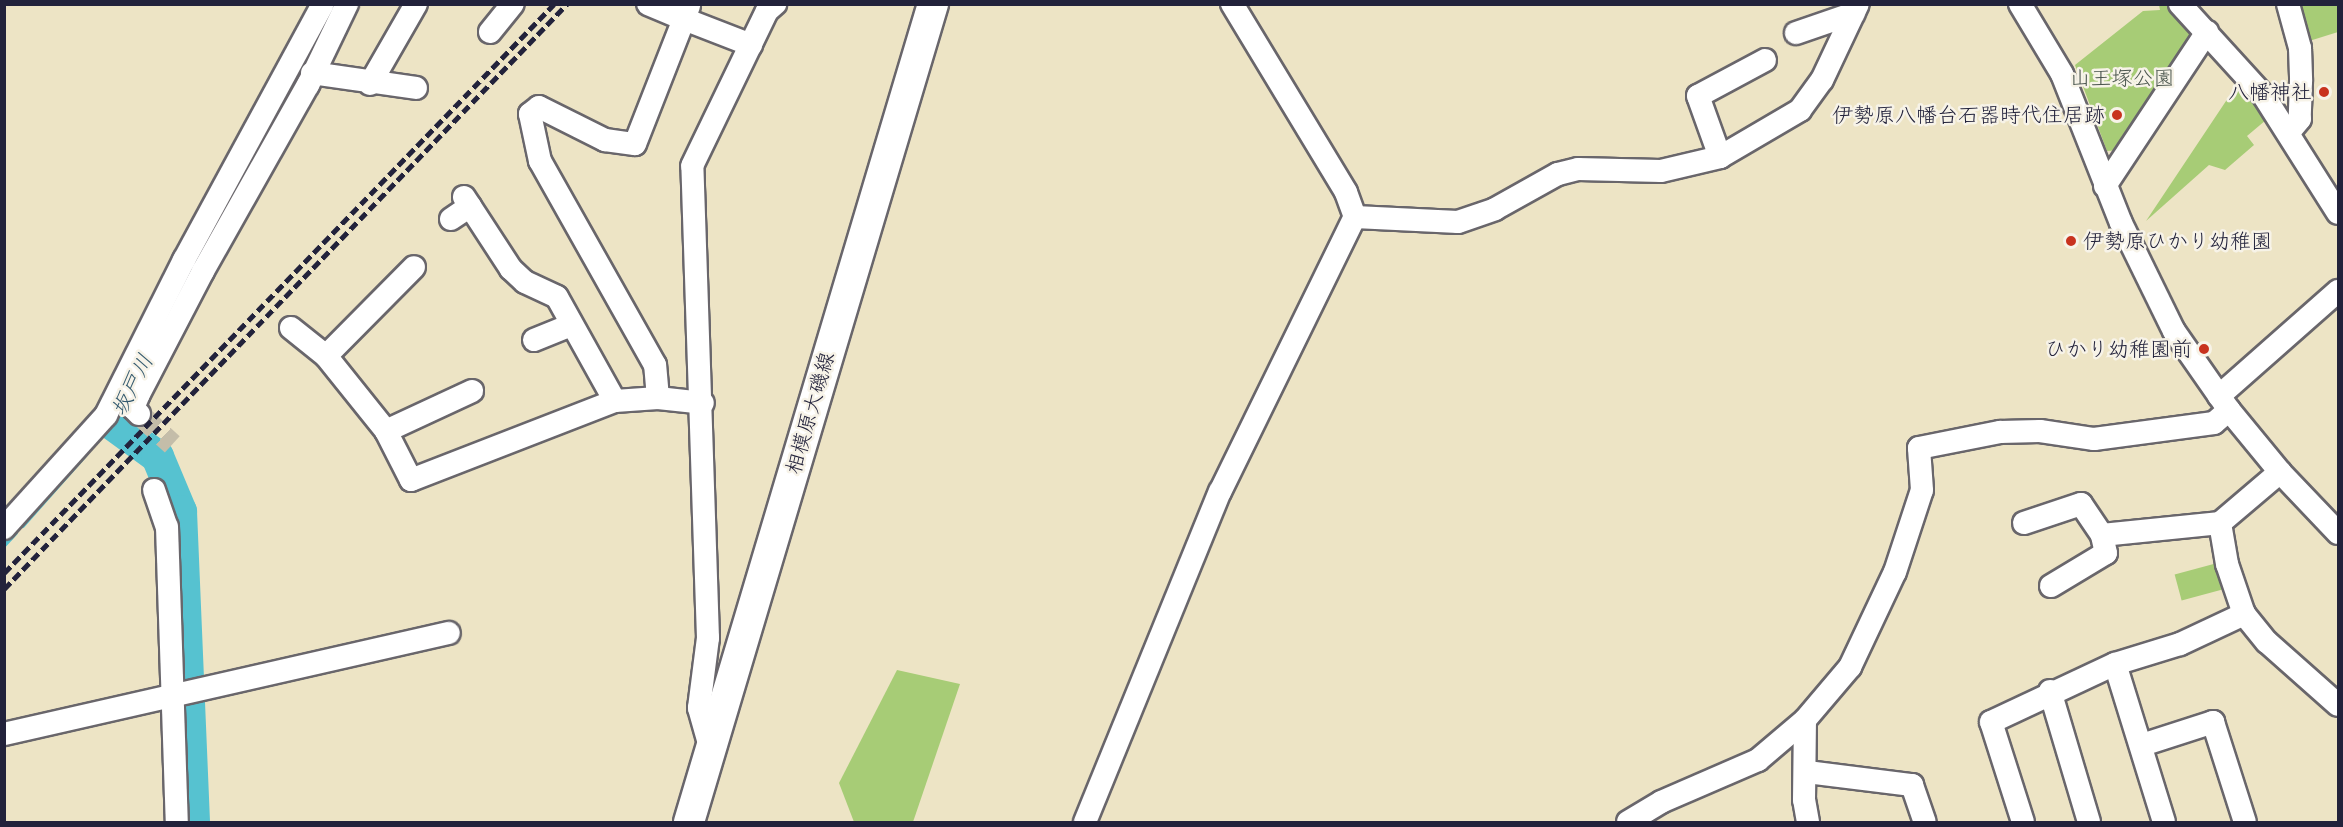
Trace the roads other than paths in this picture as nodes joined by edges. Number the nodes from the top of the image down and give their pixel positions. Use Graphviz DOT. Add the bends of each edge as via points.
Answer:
graph roads {
  1 [pos="323,4"];
  2 [pos="347,4"];
  3 [pos="416,4"];
  4 [pos="513,4"];
  5 [pos="648,4"];
  6 [pos="933,4"];
  7 [pos="1232,4"];
  8 [pos="2020,4"];
  9 [pos="2180,4"];
  10 [pos="2288,4"];
  11 [pos="770,7"];
  12 [pos="1856,9"];
  13 [pos="687,12"];
  14 [pos="490,32"];
  15 [pos="2207,32"];
  16 [pos="1796,33"];
  17 [pos="751,45"];
  18 [pos="1753,62"];
  19 [pos="312,73"];
  20 [pos="370,84"];
  21 [pos="416,88"];
  22 [pos="2289,132"];
  23 [pos="1720,157"];
  24 [pos="2105,186"];
  25 [pos="462,207"];
  26 [pos="2338,213"];
  27 [pos="1355,217"];
  28 [pos="194,266"];
  29 [pos="414,267"];
  30 [pos="2338,291"];
  31 [pos="571,324"];
  32 [pos="291,328"];
  33 [pos="534,340"];
  34 [pos="326,356"];
  35 [pos="472,391"];
  36 [pos="658,398"];
  37 [pos="615,401"];
  38 [pos="703,403"];
  39 [pos="2224,403"];
  40 [pos="139,414"];
  41 [pos="386,431"];
  42 [pos="2280,472"];
  43 [pos="154,490"];
  44 [pos="2024,523"];
  45 [pos="2220,523"];
  46 [pos="4,528"];
  47 [pos="2338,533"];
  48 [pos="2102,535"];
  49 [pos="2052,586"];
  50 [pos="2244,614"];
  51 [pos="449,633"];
  52 [pos="2115,664"];
  53 [pos="2050,692"];
  54 [pos="173,698"];
  55 [pos="2338,705"];
  56 [pos="1804,720"];
  57 [pos="4,735"];
  58 [pos="2142,745"];
  59 [pos="710,747"];
  60 [pos="1806,772"];
  61 [pos="177,822"];
  62 [pos="690,822"];
  63 [pos="1085,822"];
  64 [pos="1628,822"];
  65 [pos="1808,822"];
  66 [pos="1925,822"];
  67 [pos="2023,822"];
  68 [pos="2089,822"];
  69 [pos="2164,822"];
  70 [pos="2245,822"];
  1 -- 28 [label="street"];
  2 -- 19 [label="street"];
  3 -- 20 [label="street"];
  4 -- 14 [label="street"];
  5 -- 13 [label="street"];
  6 -- 59 [label="main road, 相模原大磯線"];
  7 -- 27 [label="street" via="1346,192"];
  8 -- 24 [label="street" via="2062,74"];
  9 -- 15 [label="street"];
  10 -- 22 [label="street" via="2300,48 2301,81 2300,119"];
  11 -- 17 [label="street"];
  12 -- 16 [label="street"];
  12 -- 23 [label="street" via="1822,80 1800,110"];
  13 -- 17 [label="street"];
  13 -- 36 [label="street" via="635,144 605,140 539,107 530,114 540,161 655,365"];
  15 -- 22 [label="street" via="2264,96"];
  15 -- 24 [label="street"];
  17 -- 38 [label="street" via="692,166"];
  18 -- 23 [label="street" via="1698,96"];
  19 -- 20 [label="street"];
  19 -- 28 [label="street"];
  20 -- 21 [label="street"];
  22 -- 26 [label="street"];
  23 -- 27 [label="street" via="1661,171 1578,169 1558,174 1495,209 1458,222"];
  24 -- 39 [label="street" via="2174,331"];
  25 -- 31 [label="street" via="511,269 517,286 557,297"];
  27 -- 63 [label="street" via="1220,492"];
  28 -- 40 [label="street" via="133,408"];
  28 -- 46 [label="street" via="106,415"];
  29 -- 34 [label="street"];
  30 -- 39 [label="street"];
  31 -- 33 [label="street"];
  31 -- 37 [label="street"];
  32 -- 34 [label="street"];
  34 -- 41 [label="street"];
  35 -- 41 [label="street"];
  36 -- 37 [label="street"];
  36 -- 38 [label="street"];
  37 -- 41 [label="street" via="411,480"];
  38 -- 59 [label="street" via="708,638 699,708"];
  39 -- 42 [label="street"];
  39 -- 56 [label="street" via="2214,423 2094,439 2040,431 2000,432 1918,448 1922,490 1894,572 1850,667"];
  42 -- 45 [label="street"];
  42 -- 47 [label="street"];
  43 -- 54 [label="street" via="167,527"];
  44 -- 48 [label="street" via="2081,504"];
  45 -- 48 [label="street"];
  45 -- 50 [label="street" via="2227,564"];
  48 -- 49 [label="street" via="2106,553"];
  50 -- 52 [label="street" via="2181,644"];
  50 -- 55 [label="street" via="2267,642"];
  51 -- 54 [label="street"];
  52 -- 53 [label="street"];
  52 -- 58 [label="street"];
  53 -- 67 [label="street" via="1991,722"];
  53 -- 68 [label="street"];
  54 -- 57 [label="street"];
  54 -- 61 [label="street"];
  56 -- 60 [label="street"];
  56 -- 64 [label="street" via="1758,760 1661,802"];
  58 -- 69 [label="street"];
  58 -- 70 [label="street" via="2213,722"];
  59 -- 62 [label="main road, 相模原大磯線"];
  60 -- 65 [label="street" via="1804,800"];
  60 -- 66 [label="street" via="1912,785"];
}
